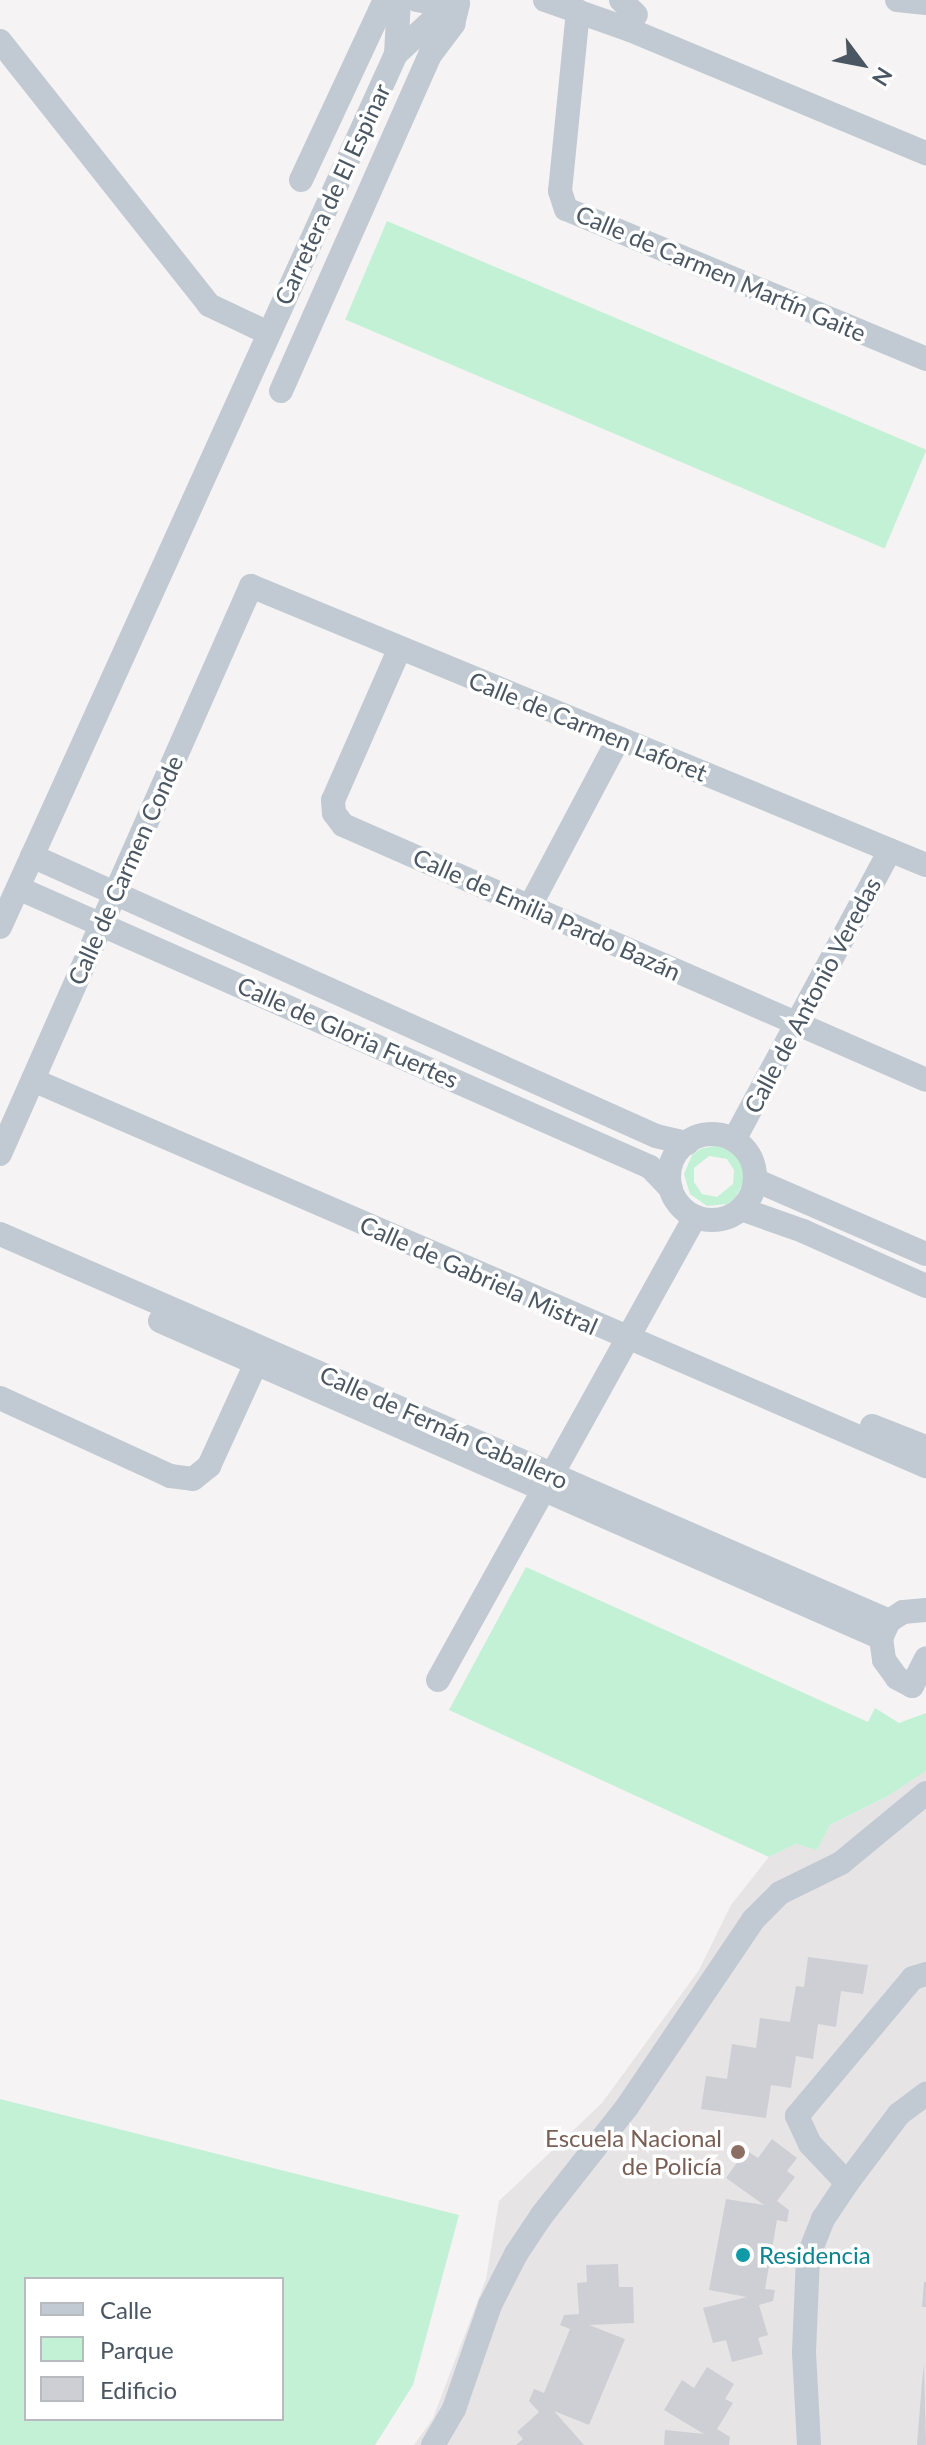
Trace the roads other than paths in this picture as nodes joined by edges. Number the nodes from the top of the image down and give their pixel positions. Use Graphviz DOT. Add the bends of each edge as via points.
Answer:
graph roads {
  1 [pos="385,0"];
  2 [pos="399,0"];
  3 [pos="417,0"];
  4 [pos="545,0"];
  5 [pos="897,0"];
  6 [pos="456,3"];
  7 [pos="926,3"];
  8 [pos="587,6"];
  9 [pos="628,8"];
  10 [pos="0,41"];
  11 [pos="396,54"];
  12 [pos="926,136"];
  13 [pos="926,153"];
  14 [pos="301,180"];
  15 [pos="268,333"];
  16 [pos="926,359"];
  17 [pos="281,391"];
  18 [pos="251,586"];
  19 [pos="405,653"];
  20 [pos="619,738"];
  21 [pos="890,850"];
  22 [pos="32,856"];
  23 [pos="926,865"];
  24 [pos="18,888"];
  25 [pos="115,894"];
  26 [pos="532,903"];
  27 [pos="102,923"];
  28 [pos="0,927"];
  29 [pos="800,1017"];
  30 [pos="926,1066"];
  31 [pos="35,1074"];
  32 [pos="926,1080"];
  33 [pos="734,1140"];
  34 [pos="687,1143"];
  35 [pos="0,1154"];
  36 [pos="755,1180"];
  37 [pos="671,1189"];
  38 [pos="741,1209"];
  39 [pos="695,1217"];
  40 [pos="0,1234"];
  41 [pos="0,1251"];
  42 [pos="926,1254"];
  43 [pos="926,1286"];
  44 [pos="627,1334"];
  45 [pos="259,1356"];
  46 [pos="0,1398"];
  47 [pos="926,1447"];
  48 [pos="926,1466"];
  49 [pos="546,1481"];
  50 [pos="926,1610"];
  51 [pos="885,1630"];
  52 [pos="926,1658"];
  53 [pos="438,1680"];
  54 [pos="926,1793"];
  55 [pos="926,1974"];
  56 [pos="926,2094"];
  57 [pos="847,2183"];
  58 [pos="433,2445"];
  59 [pos="809,2445"];
  1 -- 14 [label="street"];
  2 -- 11 [label="street, Carretera de El Espinar"];
  3 -- 6 [label="street"];
  4 -- 8 [label="street"];
  5 -- 7 [label="street"];
  6 -- 11 [label="street, Carretera de El Espinar"];
  6 -- 17 [label="street" via="453,24 430,55"];
  8 -- 9 [label="street"];
  8 -- 13 [label="street"];
  8 -- 16 [label="street, Calle de Carmen Martín Gaite" via="560,191 566,209"];
  9 -- 12 [label="street"];
  10 -- 15 [label="street" via="209,305"];
  11 -- 15 [label="street, Carretera de El Espinar"];
  15 -- 22 [label="street, Carretera de El Espinar"];
  18 -- 19 [label="street, Calle de Carmen Laforet"];
  18 -- 25 [label="street, Calle de Carmen Conde"];
  19 -- 20 [label="street, Calle de Carmen Laforet"];
  19 -- 26 [label="street, Calle de Emilia Pardo Bazán" via="346,808"];
  20 -- 21 [label="street, Calle de Carmen Laforet"];
  20 -- 26 [label="street"];
  21 -- 23 [label="street, Calle de Carmen Laforet"];
  21 -- 29 [label="street, Calle de Antonio Veredas"];
  22 -- 24 [label="street, Carretera de El Espinar"];
  22 -- 25 [label="street, Calle de Gloria Fuertes"];
  24 -- 27 [label="street, Calle de Gloria Fuertes"];
  24 -- 28 [label="street, Carretera de El Espinar"];
  25 -- 27 [label="street, Calle de Carmen Conde"];
  25 -- 34 [label="street, Calle de Gloria Fuertes" via="656,1136"];
  26 -- 29 [label="street, Calle de Emilia Pardo Bazán"];
  27 -- 31 [label="street, Calle de Carmen Conde"];
  27 -- 37 [label="street, Calle de Gloria Fuertes" via="650,1167"];
  29 -- 30 [label="street, Calle de Emilia Pardo Bazán"];
  29 -- 32 [label="street, Calle de Emilia Pardo Bazán"];
  29 -- 33 [label="street, Calle de Antonio Veredas"];
  31 -- 35 [label="street, Calle de Carmen Conde"];
  31 -- 44 [label="street, Calle de Gabriela Mistral"];
  33 -- 34 [label="street" via="710,1134"];
  33 -- 36 [label="street" via="750,1157"];
  34 -- 37 [label="street" via="670,1168"];
  36 -- 38 [label="street"];
  36 -- 42 [label="street"];
  37 -- 39 [label="street"];
  38 -- 39 [label="street" via="720,1220"];
  38 -- 43 [label="street"];
  39 -- 44 [label="street"];
  40 -- 45 [label="street, Calle de Fernán Caballero"];
  41 -- 45 [label="street, Calle de Fernán Caballero"];
  44 -- 47 [label="street, Calle de Gabriela Mistral"];
  44 -- 48 [label="street, Calle de Gabriela Mistral"];
  44 -- 49 [label="street"];
  45 -- 46 [label="street" via="209,1466 193,1479 170,1476"];
  45 -- 49 [label="street, Calle de Fernán Caballero"];
  49 -- 51 [label="street, Calle de Fernán Caballero"];
  49 -- 53 [label="street"];
  50 -- 51 [label="street" via="903,1612"];
  51 -- 52 [label="street" via="884,1660 897,1678 912,1686"];
  54 -- 58 [label="street" via="841,1863 780,1893 753,1920 627,2107 516,2254 490,2305 454,2409"];
  55 -- 57 [label="street" via="913,1978 797,2116 810,2144"];
  56 -- 57 [label="street" via="899,2114"];
  57 -- 59 [label="street" via="823,2219 808,2257 804,2352"];
}
